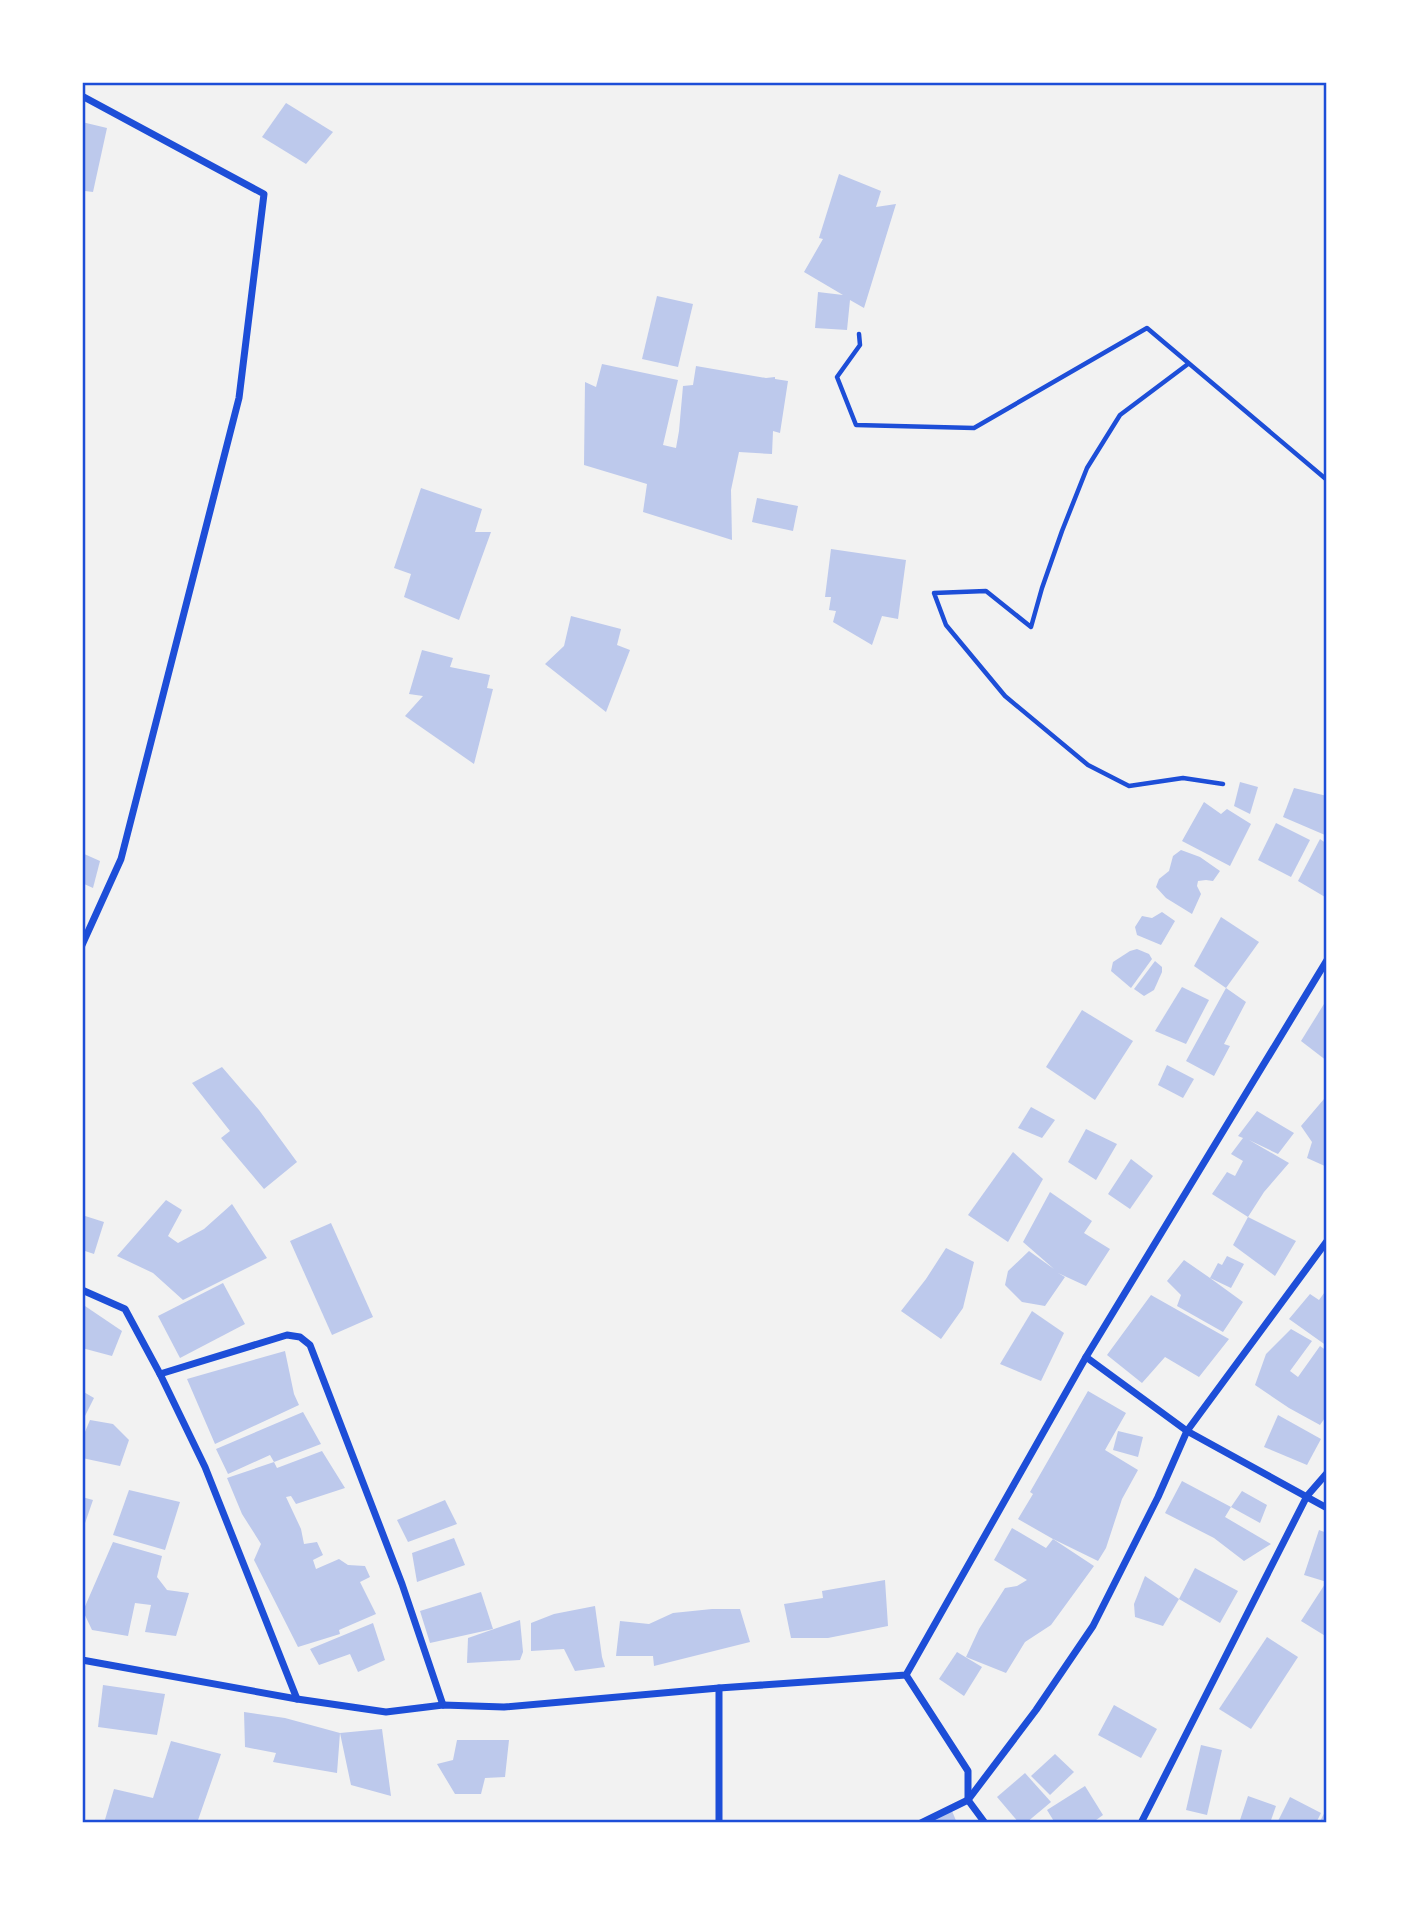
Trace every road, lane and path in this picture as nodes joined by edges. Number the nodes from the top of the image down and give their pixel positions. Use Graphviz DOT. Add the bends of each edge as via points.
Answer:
graph roads {
  1 [pos="82,96"];
  2 [pos="859,334"];
  3 [pos="1188,364"];
  4 [pos="1327,480"];
  5 [pos="1223,784"];
  6 [pos="82,945"];
  7 [pos="1327,960"];
  8 [pos="1327,1241"];
  9 [pos="82,1290"];
  10 [pos="1086,1357"];
  11 [pos="160,1374"];
  12 [pos="1187,1431"];
  13 [pos="1327,1473"];
  14 [pos="1307,1496"];
  15 [pos="1327,1507"];
  16 [pos="82,1660"];
  17 [pos="906,1675"];
  18 [pos="719,1688"];
  19 [pos="297,1699"];
  20 [pos="443,1704"];
  21 [pos="968,1800"];
  22 [pos="719,1823"];
  23 [pos="921,1823"];
  24 [pos="985,1823"];
  25 [pos="1141,1823"];
  1 -- 6 [label="street" via="264,194 239,398 121,859"];
  2 -- 3 [label="path" via="860,345 837,377 856,425 974,428 1147,328"];
  3 -- 4 [label="path"];
  3 -- 5 [label="path" via="1120,415 1087,468 1031,627 986,591 934,593 946,625 1005,696 1088,765 1129,786 1183,778"];
  7 -- 10 [label="street"];
  8 -- 12 [label="street"];
  9 -- 11 [label="street" via="125,1309"];
  10 -- 12 [label="street"];
  10 -- 17 [label="street"];
  11 -- 19 [label="street" via="205,1467"];
  11 -- 20 [label="street" via="287,1335 310,1345"];
  12 -- 14 [label="street"];
  12 -- 21 [label="street" via="1093,1626"];
  13 -- 14 [label="street"];
  14 -- 15 [label="street"];
  14 -- 25 [label="street"];
  16 -- 19 [label="street"];
  17 -- 18 [label="street"];
  17 -- 21 [label="street" via="968,1771"];
  18 -- 20 [label="street" via="503,1707"];
  18 -- 22 [label="street"];
  19 -- 20 [label="street" via="386,1712"];
  21 -- 23 [label="street"];
  21 -- 24 [label="street"];
}
